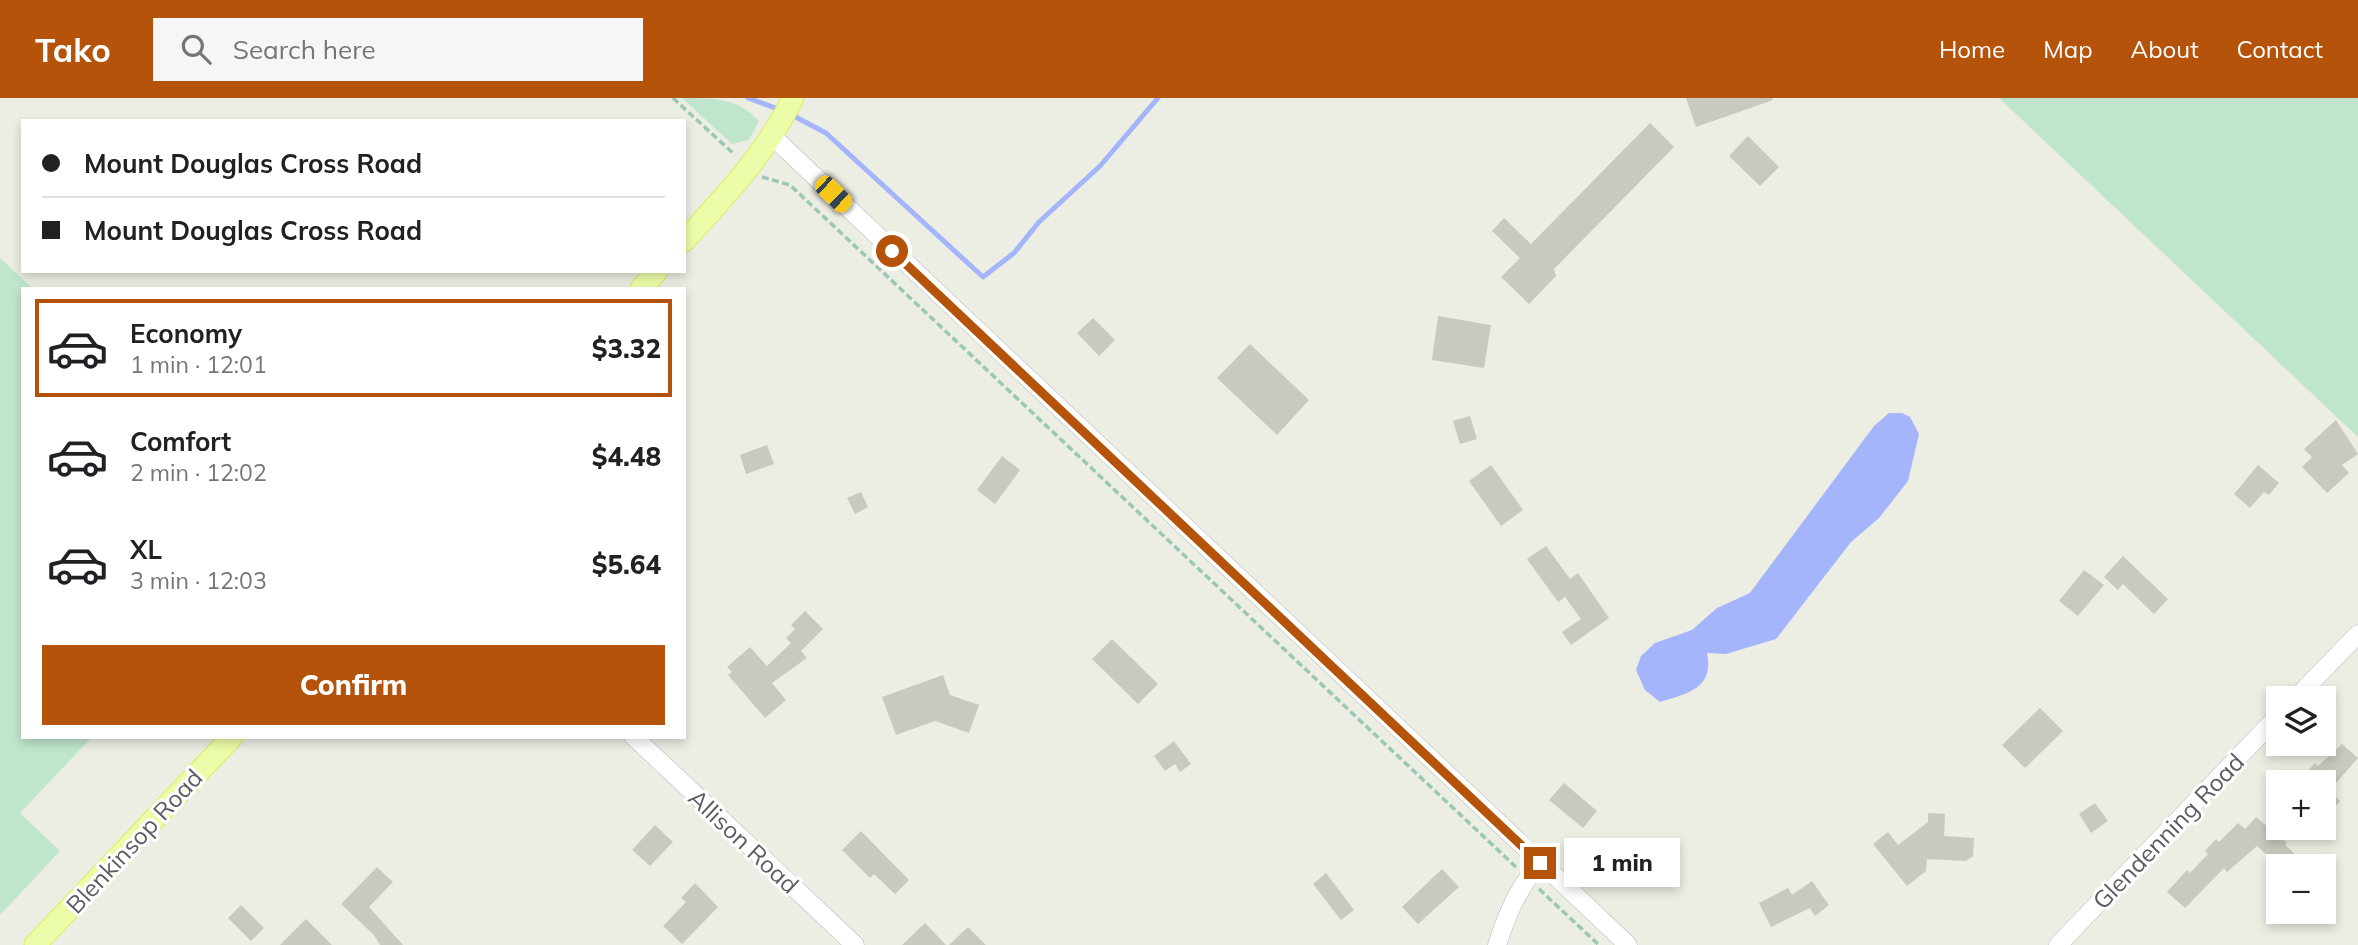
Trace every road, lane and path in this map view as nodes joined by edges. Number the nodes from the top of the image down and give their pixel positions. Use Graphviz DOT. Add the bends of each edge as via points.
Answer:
graph roads {
  1 [pos="673,98"];
  2 [pos="793,98"];
  3 [pos="773,137"];
  4 [pos="737,157"];
  5 [pos="758,175"];
  6 [pos="686,239"];
  7 [pos="655,273"];
  8 [pos="643,287"];
  9 [pos="2358,634"];
  10 [pos="2308,686"];
  11 [pos="2266,728"];
  12 [pos="230,739"];
  13 [pos="636,739"];
  14 [pos="1540,863"];
  15 [pos="1527,878"];
  16 [pos="36,945"];
  17 [pos="855,945"];
  18 [pos="1497,945"];
  19 [pos="1599,945"];
  20 [pos="1628,945"];
  21 [pos="2058,945"];
  1 -- 4 [label="path"];
  2 -- 3 [label="main road"];
  3 -- 6 [label="main road"];
  3 -- 14 [label="street"];
  5 -- 15 [label="path" via="790,185"];
  7 -- 8 [label="main road"];
  9 -- 10 [label="street"];
  11 -- 21 [label="street, Glendenning Road"];
  12 -- 16 [label="main road, Blenkinsop Road"];
  13 -- 17 [label="street, Allison Road"];
  14 -- 15 [label="street"];
  14 -- 20 [label="street"];
  15 -- 18 [label="street" via="1504,918"];
  15 -- 19 [label="path"];
}
